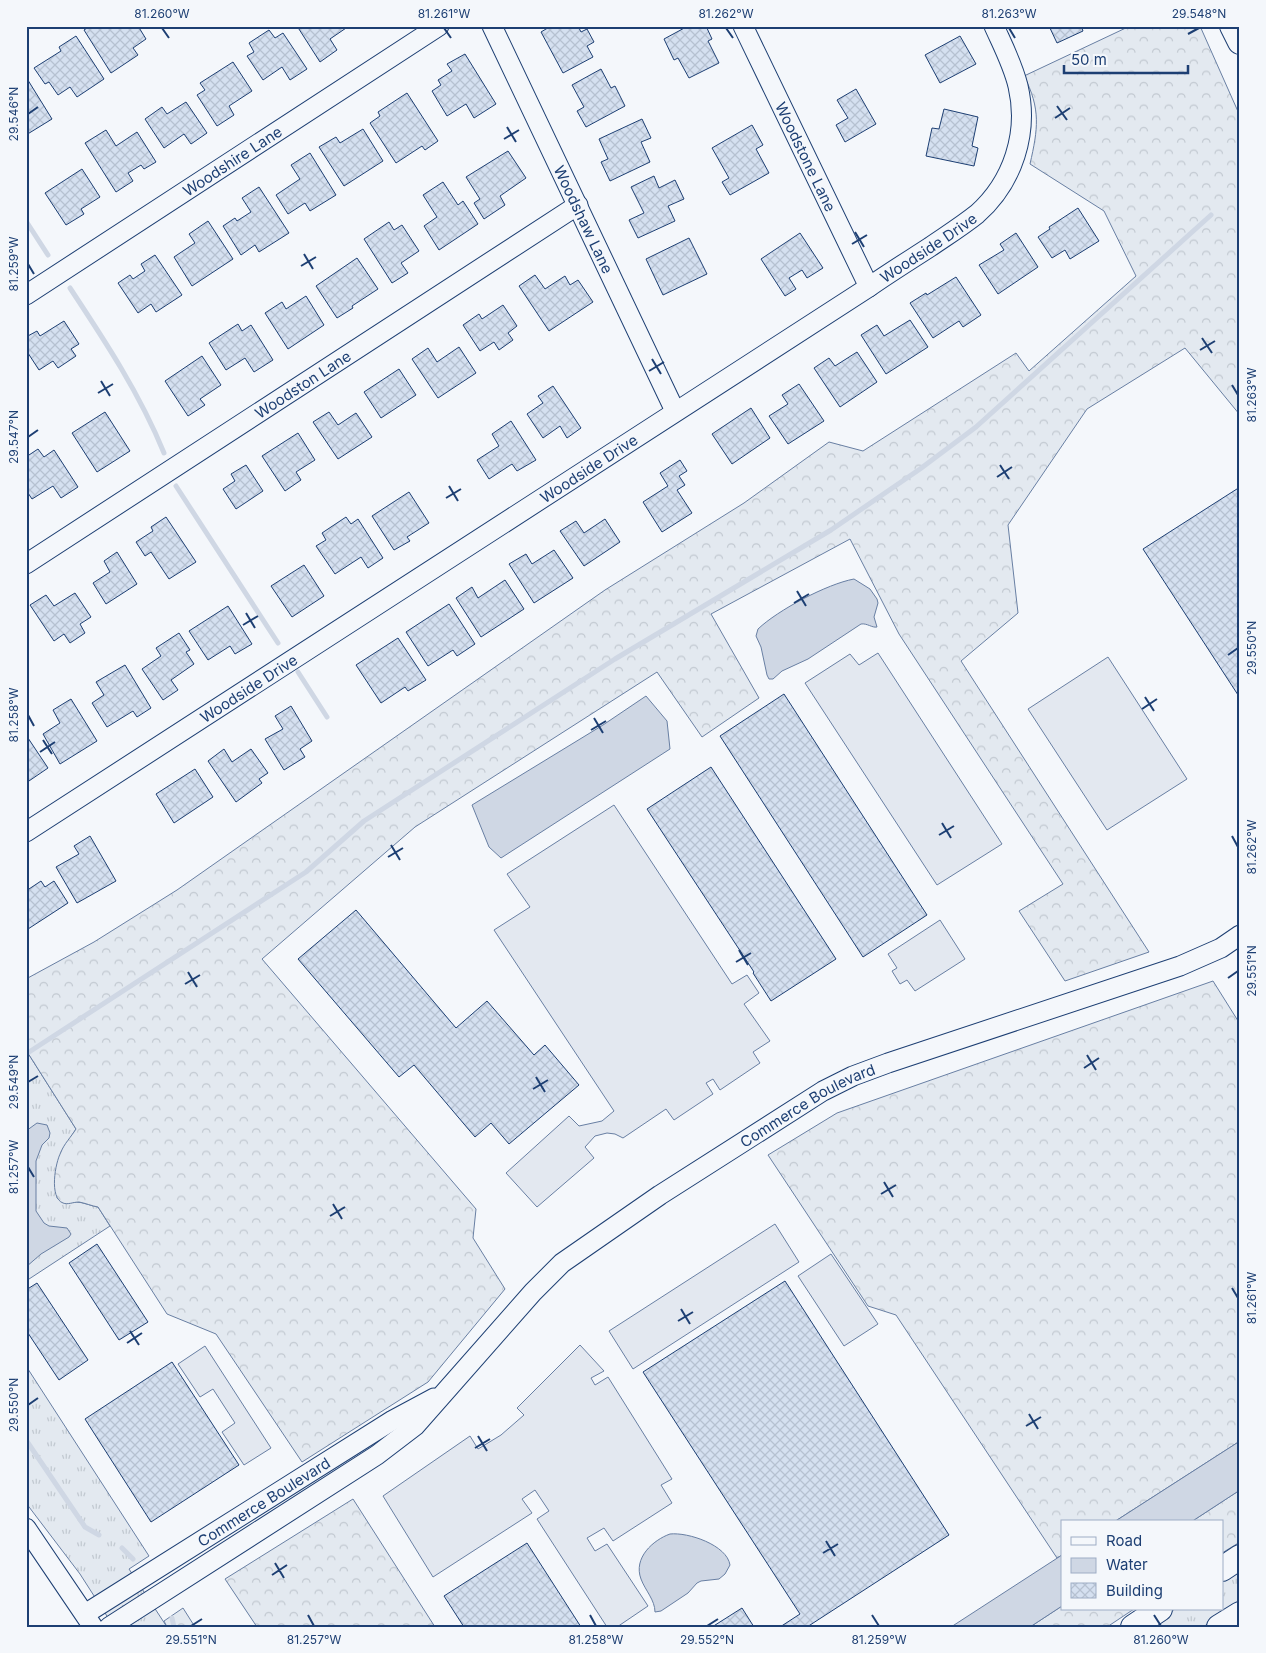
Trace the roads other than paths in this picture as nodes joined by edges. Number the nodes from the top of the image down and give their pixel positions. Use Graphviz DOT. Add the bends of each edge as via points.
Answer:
graph roads {
  1 [pos="439,26"];
  2 [pos="492,26"];
  3 [pos="743,26"];
  4 [pos="994,26"];
  5 [pos="1232,26"];
  6 [pos="1240,42"];
  7 [pos="578,205"];
  8 [pos="869,286"];
  9 [pos="26,295"];
  10 [pos="676,411"];
  11 [pos="26,564"];
  12 [pos="26,832"];
  13 [pos="1240,935"];
  14 [pos="444,1392"];
  15 [pos="26,1528"];
  16 [pos="1240,1557"];
  17 [pos="1224,1568"];
  18 [pos="1158,1610"];
  19 [pos="1240,1614"];
  20 [pos="89,1620"];
  21 [pos="109,1627"];
  22 [pos="1133,1627"];
  23 [pos="1219,1627"];
  1 -- 9 [label="street, Woodshire Lane"];
  2 -- 7 [label="street, Woodshaw Lane"];
  3 -- 8 [label="street, Woodstone Lane"];
  4 -- 8 [label="street, Woodside Drive" via="1010,60 1020,98 1021,132 1010,169 995,195 976,215"];
  5 -- 6 [label="main road"];
  7 -- 10 [label="street, Woodshaw Lane"];
  7 -- 11 [label="street, Woodston Lane"];
  8 -- 10 [label="street, Woodside Drive"];
  10 -- 12 [label="street, Woodside Drive"];
  13 -- 14 [label="street, Commerce Boulevard" via="1221,948 1180,966 888,1063 823,1091 660,1195 562,1263"];
  14 -- 20 [label="street, Commerce Boulevard" via="393,1420"];
  14 -- 21 [label="street, Commerce Boulevard" via="415,1426 377,1455"];
  15 -- 20 [label="street"];
  16 -- 17 [label="main road"];
  18 -- 22 [label="main road"];
  19 -- 23 [label="main road"];
}
